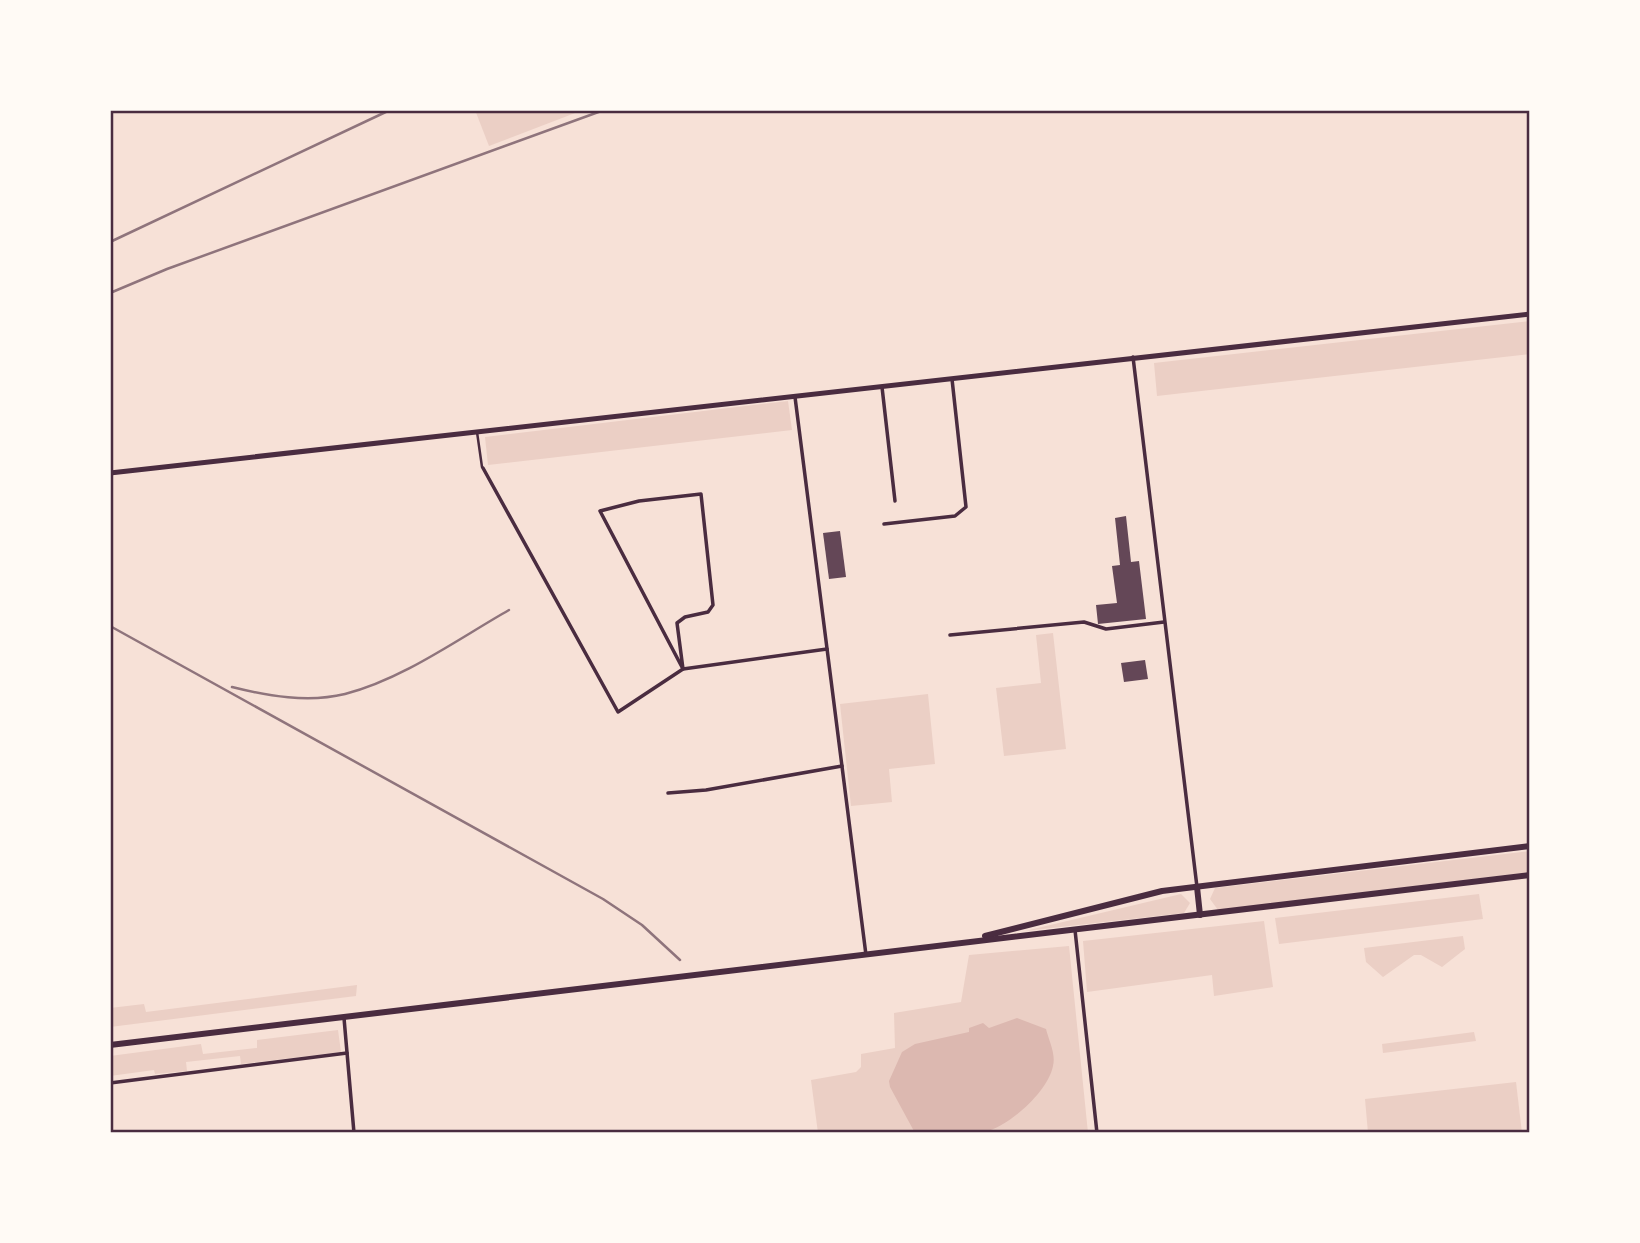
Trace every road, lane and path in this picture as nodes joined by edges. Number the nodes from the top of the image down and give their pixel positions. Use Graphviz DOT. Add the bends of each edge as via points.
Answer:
graph roads {
  1 [pos="1530,314"];
  2 [pos="1133,356"];
  3 [pos="952,377"];
  4 [pos="882,385"];
  5 [pos="795,395"];
  6 [pos="477,432"];
  7 [pos="483,468"];
  8 [pos="110,473"];
  9 [pos="895,500"];
  10 [pos="884,524"];
  11 [pos="1164,622"];
  12 [pos="950,635"];
  13 [pos="827,649"];
  14 [pos="683,669"];
  15 [pos="842,766"];
  16 [pos="668,793"];
  17 [pos="1530,846"];
  18 [pos="1530,874"];
  19 [pos="1198,887"];
  20 [pos="1200,915"];
  21 [pos="1075,930"];
  22 [pos="970,940"];
  23 [pos="866,955"];
  24 [pos="344,1018"];
  25 [pos="110,1045"];
  26 [pos="347,1053"];
  27 [pos="110,1083"];
  28 [pos="354,1133"];
  29 [pos="1097,1133"];
  1 -- 2 [label="main road"];
  2 -- 3 [label="main road"];
  2 -- 11 [label="street"];
  3 -- 4 [label="main road"];
  3 -- 10 [label="street" via="966,507 955,516"];
  4 -- 5 [label="main road"];
  4 -- 9 [label="street"];
  5 -- 6 [label="main road"];
  5 -- 13 [label="street"];
  6 -- 7 [label="street"];
  6 -- 8 [label="main road"];
  7 -- 14 [label="street" via="618,712"];
  11 -- 12 [label="street" via="1106,629 1084,622"];
  11 -- 19 [label="street"];
  13 -- 14 [label="street"];
  13 -- 15 [label="street"];
  14 -- 14 [label="street" via="677,623 708,612 713,605 701,494 600,511"];
  15 -- 16 [label="street"];
  15 -- 23 [label="street"];
  17 -- 19 [label="main road"];
  18 -- 20 [label="main road"];
  19 -- 20 [label="main road"];
  19 -- 22 [label="main road" via="1162,891"];
  20 -- 21 [label="main road"];
  21 -- 22 [label="main road"];
  21 -- 29 [label="street"];
  22 -- 23 [label="main road"];
  23 -- 24 [label="main road"];
  24 -- 25 [label="main road"];
  24 -- 26 [label="street"];
  26 -- 27 [label="street"];
  26 -- 28 [label="street"];
}
